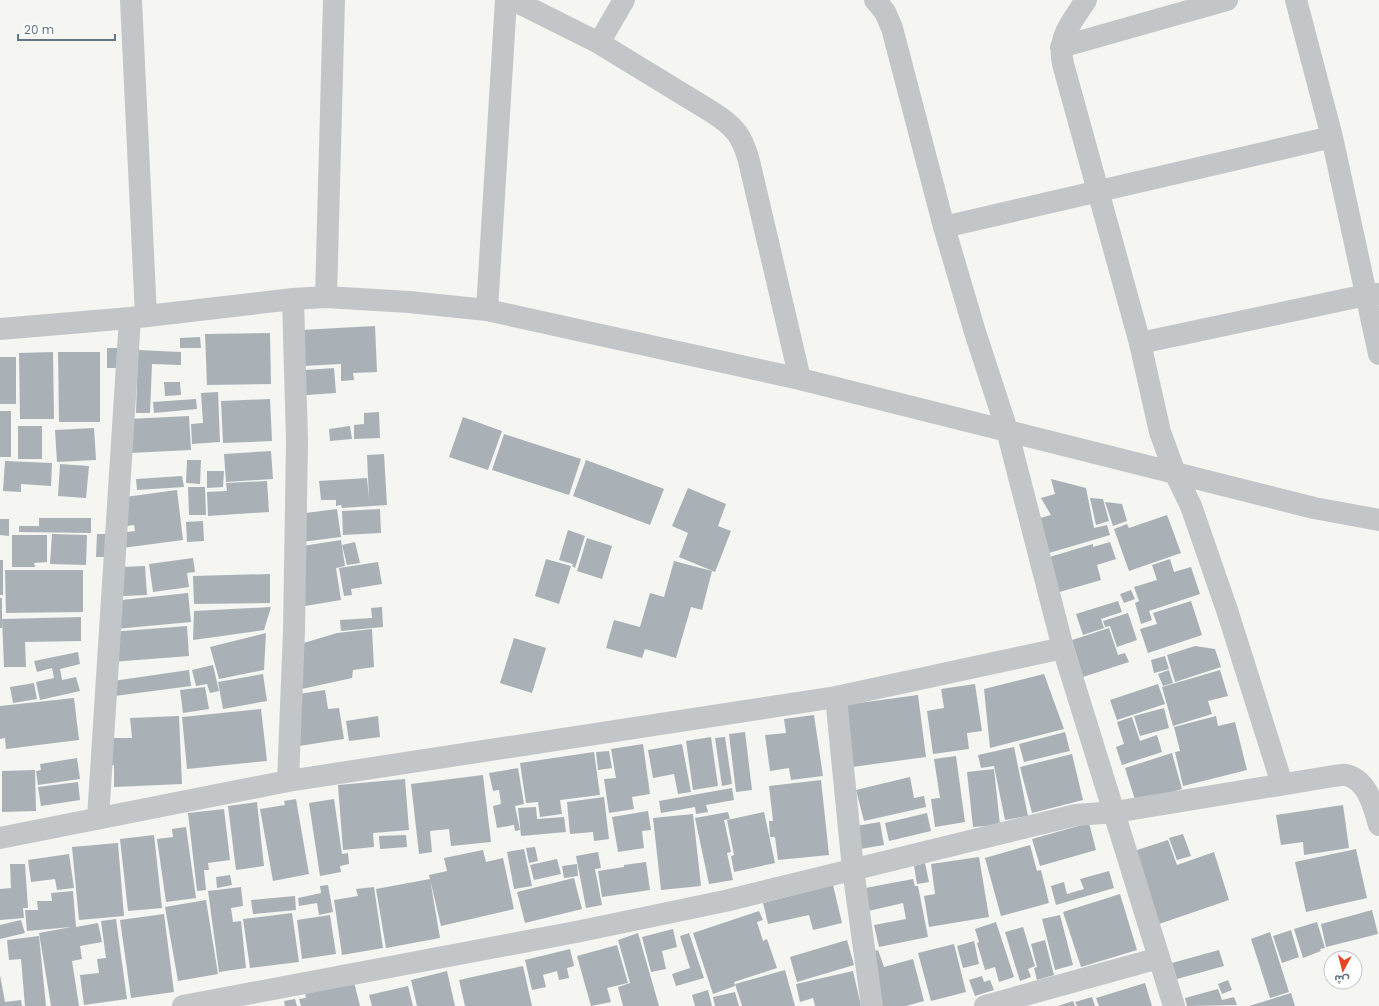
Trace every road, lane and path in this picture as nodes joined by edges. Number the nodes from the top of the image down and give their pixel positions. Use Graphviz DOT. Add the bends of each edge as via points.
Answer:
graph roads {
  1 [pos="130,0"];
  2 [pos="334,0"];
  3 [pos="506,0"];
  4 [pos="513,0"];
  5 [pos="624,0"];
  6 [pos="1086,0"];
  7 [pos="1227,0"];
  8 [pos="1296,0"];
  9 [pos="884,4"];
  10 [pos="599,43"];
  11 [pos="1060,47"];
  12 [pos="1332,137"];
  13 [pos="1099,191"];
  14 [pos="944,227"];
  15 [pos="1373,295"];
  16 [pos="326,297"];
  17 [pos="293,299"];
  18 [pos="487,310"];
  19 [pos="138,317"];
  20 [pos="0,329"];
  21 [pos="1140,343"];
  22 [pos="1379,354"];
  23 [pos="800,379"];
  24 [pos="1007,430"];
  25 [pos="1174,473"];
  26 [pos="1379,520"];
  27 [pos="1063,648"];
  28 [pos="836,697"];
  29 [pos="288,781"];
  30 [pos="1282,784"];
  31 [pos="1115,812"];
  32 [pos="98,818"];
  33 [pos="1379,825"];
  34 [pos="0,838"];
  35 [pos="853,869"];
  36 [pos="1159,958"];
  37 [pos="183,1006"];
  38 [pos="872,1006"];
  39 [pos="985,1006"];
  40 [pos="1174,1006"];
  1 -- 19 [label="street"];
  2 -- 16 [label="street"];
  3 -- 18 [label="street"];
  4 -- 10 [label="street"];
  5 -- 10 [label="street"];
  6 -- 11 [label="street"];
  7 -- 11 [label="street"];
  8 -- 12 [label="street"];
  9 -- 14 [label="street"];
  10 -- 23 [label="street" via="712,112 740,134 750,161"];
  11 -- 13 [label="street"];
  12 -- 13 [label="street"];
  12 -- 15 [label="street"];
  13 -- 14 [label="street"];
  13 -- 21 [label="street"];
  14 -- 24 [label="street"];
  15 -- 21 [label="street"];
  15 -- 22 [label="street"];
  16 -- 17 [label="street"];
  16 -- 18 [label="street"];
  17 -- 19 [label="street"];
  17 -- 29 [label="street" via="297,441 294,631"];
  18 -- 23 [label="street"];
  19 -- 20 [label="street"];
  19 -- 32 [label="street"];
  21 -- 25 [label="street" via="1160,432"];
  23 -- 24 [label="street"];
  24 -- 25 [label="street"];
  24 -- 27 [label="street"];
  25 -- 26 [label="street" via="1314,508"];
  25 -- 30 [label="street" via="1191,506"];
  27 -- 28 [label="street"];
  27 -- 31 [label="street"];
  28 -- 29 [label="street"];
  28 -- 35 [label="street"];
  29 -- 32 [label="street"];
  30 -- 31 [label="street"];
  30 -- 33 [label="street" via="1346,775 1364,788 1371,799"];
  31 -- 35 [label="street" via="1043,823"];
  31 -- 36 [label="street"];
  32 -- 34 [label="street"];
  35 -- 37 [label="street" via="725,901 576,932"];
  35 -- 38 [label="street"];
  36 -- 39 [label="street"];
  36 -- 40 [label="street"];
}
